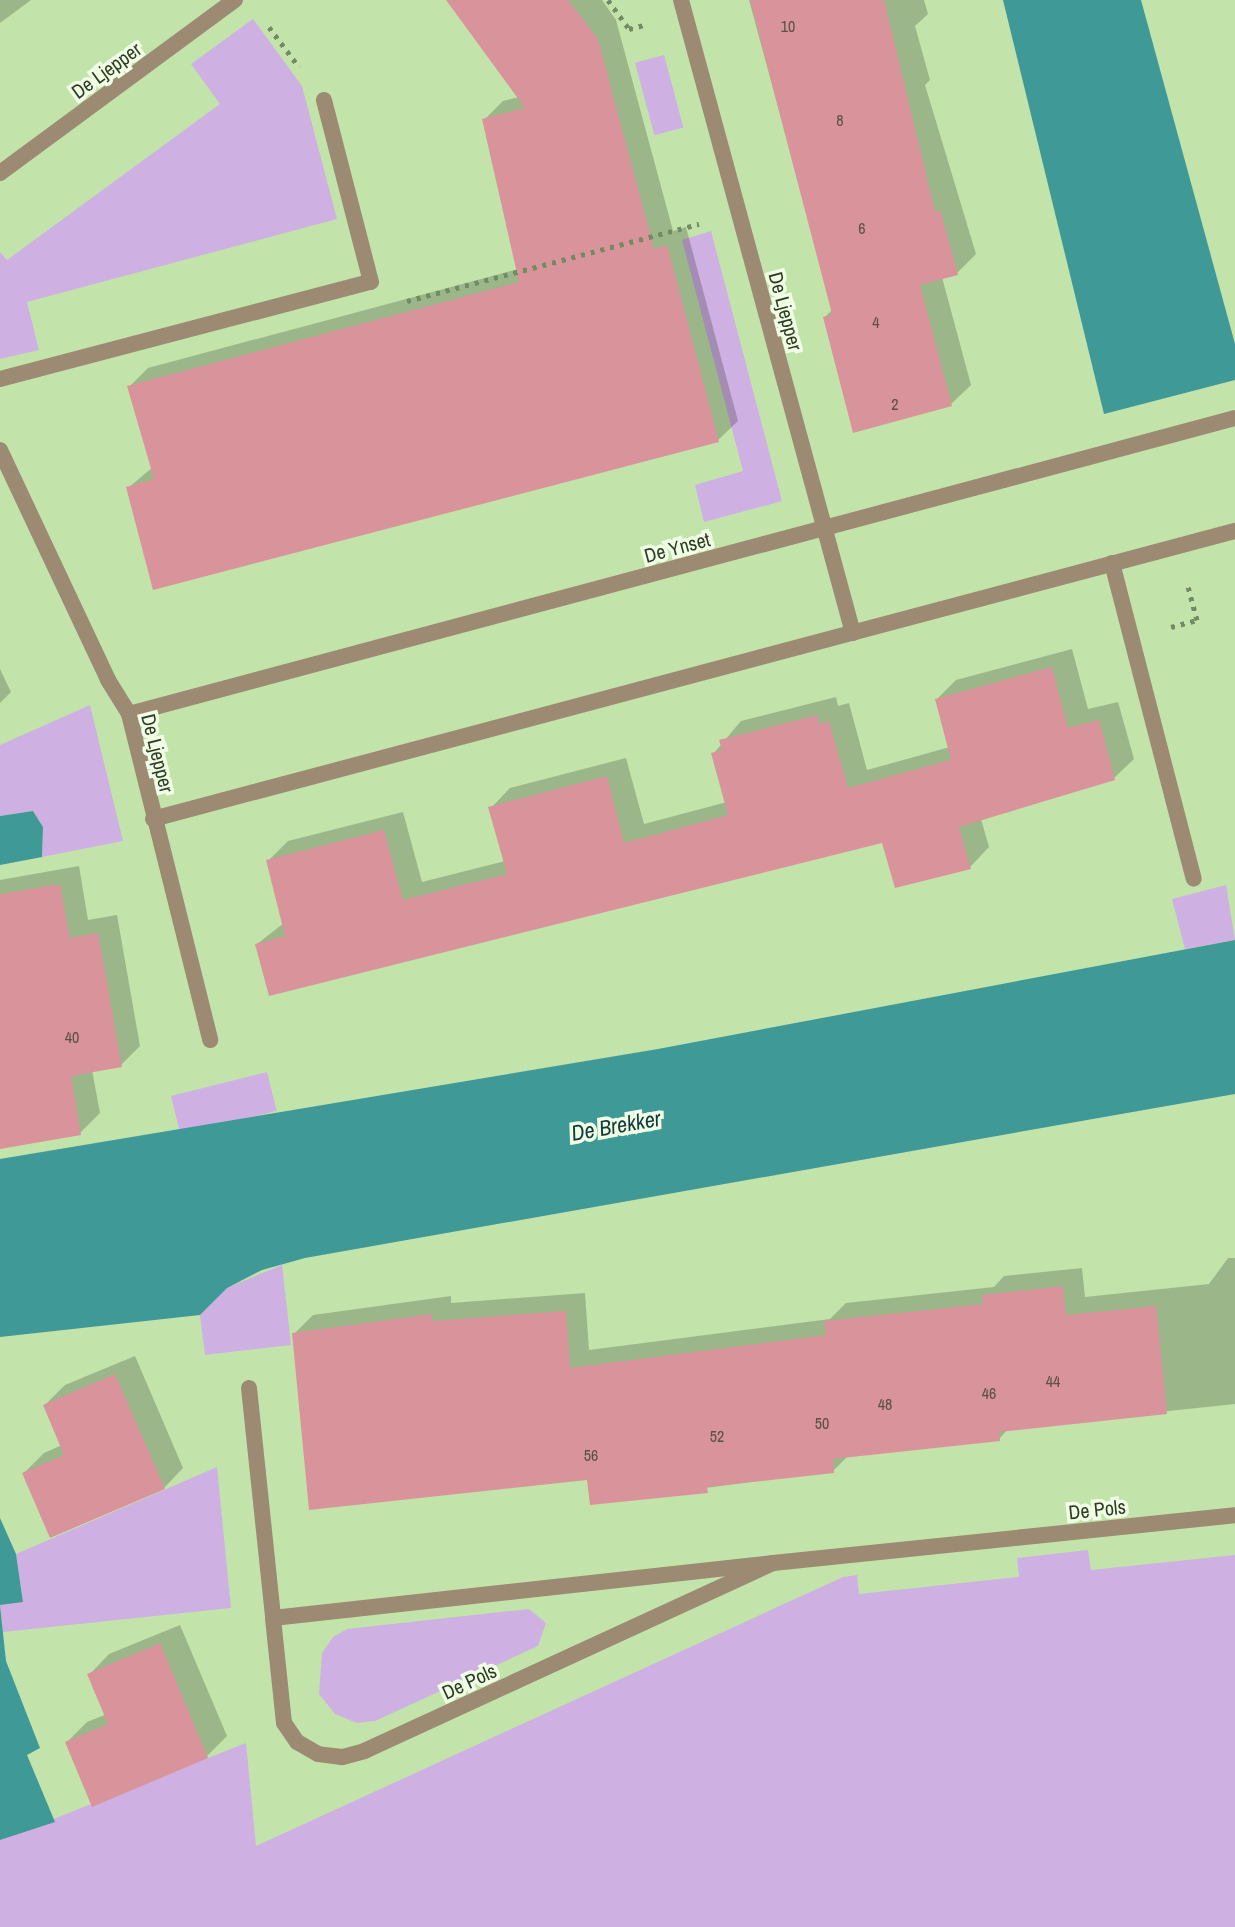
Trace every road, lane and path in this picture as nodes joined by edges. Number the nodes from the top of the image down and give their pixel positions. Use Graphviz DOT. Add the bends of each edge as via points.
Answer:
graph roads {
  1 [pos="235,0"];
  2 [pos="681,0"];
  3 [pos="259,13"];
  4 [pos="324,100"];
  5 [pos="0,173"];
  6 [pos="739,213"];
  7 [pos="371,282"];
  8 [pos="0,379"];
  9 [pos="1235,418"];
  10 [pos="0,450"];
  11 [pos="825,528"];
  12 [pos="1235,531"];
  13 [pos="1177,546"];
  14 [pos="1112,563"];
  15 [pos="853,633"];
  16 [pos="1131,637"];
  17 [pos="129,714"];
  18 [pos="153,819"];
  19 [pos="1194,879"];
  20 [pos="210,1040"];
  21 [pos="249,1388"];
  22 [pos="1235,1515"];
  23 [pos="773,1563"];
  24 [pos="273,1618"];
  1 -- 5 [label="street, De Ljepper"];
  2 -- 6 [label="street, De Ljepper"];
  3 -- 4 [label="path"];
  4 -- 7 [label="street"];
  6 -- 7 [label="path" via="378,309"];
  6 -- 11 [label="street, De Ljepper"];
  7 -- 8 [label="street"];
  9 -- 11 [label="street, De Ynset"];
  10 -- 17 [label="street, De Ljepper"];
  11 -- 15 [label="street, De Ljepper"];
  11 -- 17 [label="street, De Ynset"];
  12 -- 13 [label="street"];
  13 -- 14 [label="street"];
  13 -- 16 [label="path" via="1197,620"];
  14 -- 15 [label="street"];
  14 -- 16 [label="street"];
  15 -- 18 [label="street"];
  16 -- 19 [label="street"];
  17 -- 18 [label="street, De Ljepper"];
  18 -- 20 [label="street, De Ljepper"];
  21 -- 24 [label="street, De Pols"];
  22 -- 23 [label="street, De Pols"];
  23 -- 24 [label="street, De Pols"];
  23 -- 24 [label="street, De Pols" via="342,1757 318,1754 297,1742 284,1723"];
}
